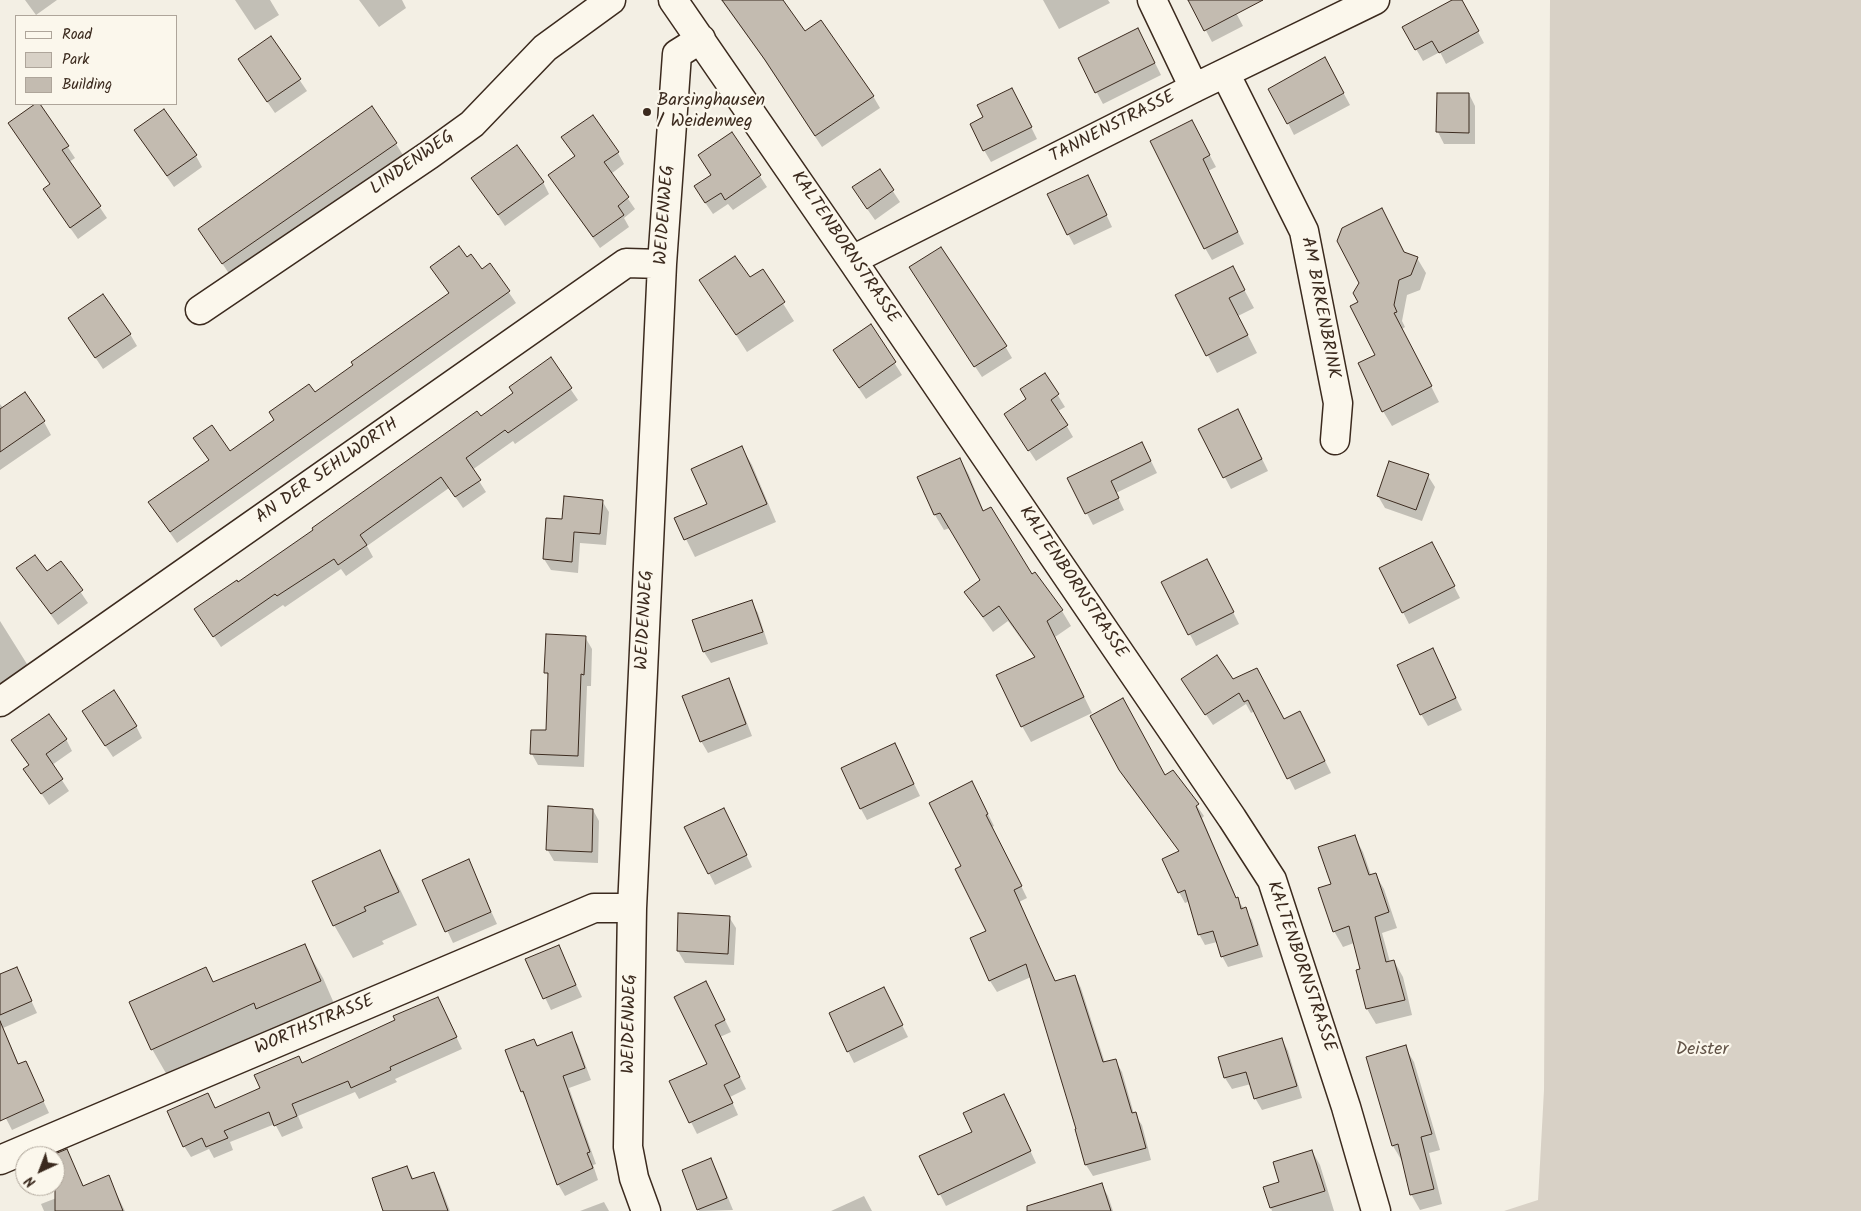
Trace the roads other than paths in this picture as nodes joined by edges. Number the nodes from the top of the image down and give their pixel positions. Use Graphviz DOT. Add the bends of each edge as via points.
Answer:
graph roads {
  1 [pos="611,0"];
  2 [pos="673,0"];
  3 [pos="1152,0"];
  4 [pos="1375,0"];
  5 [pos="701,39"];
  6 [pos="1225,73"];
  7 [pos="1194,88"];
  8 [pos="852,260"];
  9 [pos="662,264"];
  10 [pos="200,310"];
  11 [pos="1335,440"];
  12 [pos="0,702"];
  13 [pos="632,908"];
  14 [pos="0,1160"];
  15 [pos="646,1211"];
  16 [pos="1376,1211"];
  1 -- 10 [label="street, LINDENWEG" via="545,48 472,124"];
  2 -- 5 [label="street, KALTENBORNSTRASSE"];
  3 -- 7 [label="street"];
  4 -- 6 [label="street, TANNENSTRASSE"];
  5 -- 8 [label="street, KALTENBORNSTRASSE"];
  5 -- 9 [label="street, WEIDENWEG" via="677,54"];
  6 -- 7 [label="street, TANNENSTRASSE"];
  6 -- 11 [label="street, AM BIRKENBRINK" via="1304,230 1338,403"];
  7 -- 8 [label="street, TANNENSTRASSE"];
  8 -- 16 [label="street, KALTENBORNSTRASSE" via="1272,880 1346,1107"];
  9 -- 12 [label="street, AN DER SEHLWORTH" via="626,263"];
  9 -- 13 [label="street, WEIDENWEG"];
  13 -- 14 [label="street, WORTHSTRASSE" via="594,908"];
  13 -- 15 [label="street, WEIDENWEG" via="628,1147 634,1178"];
}
